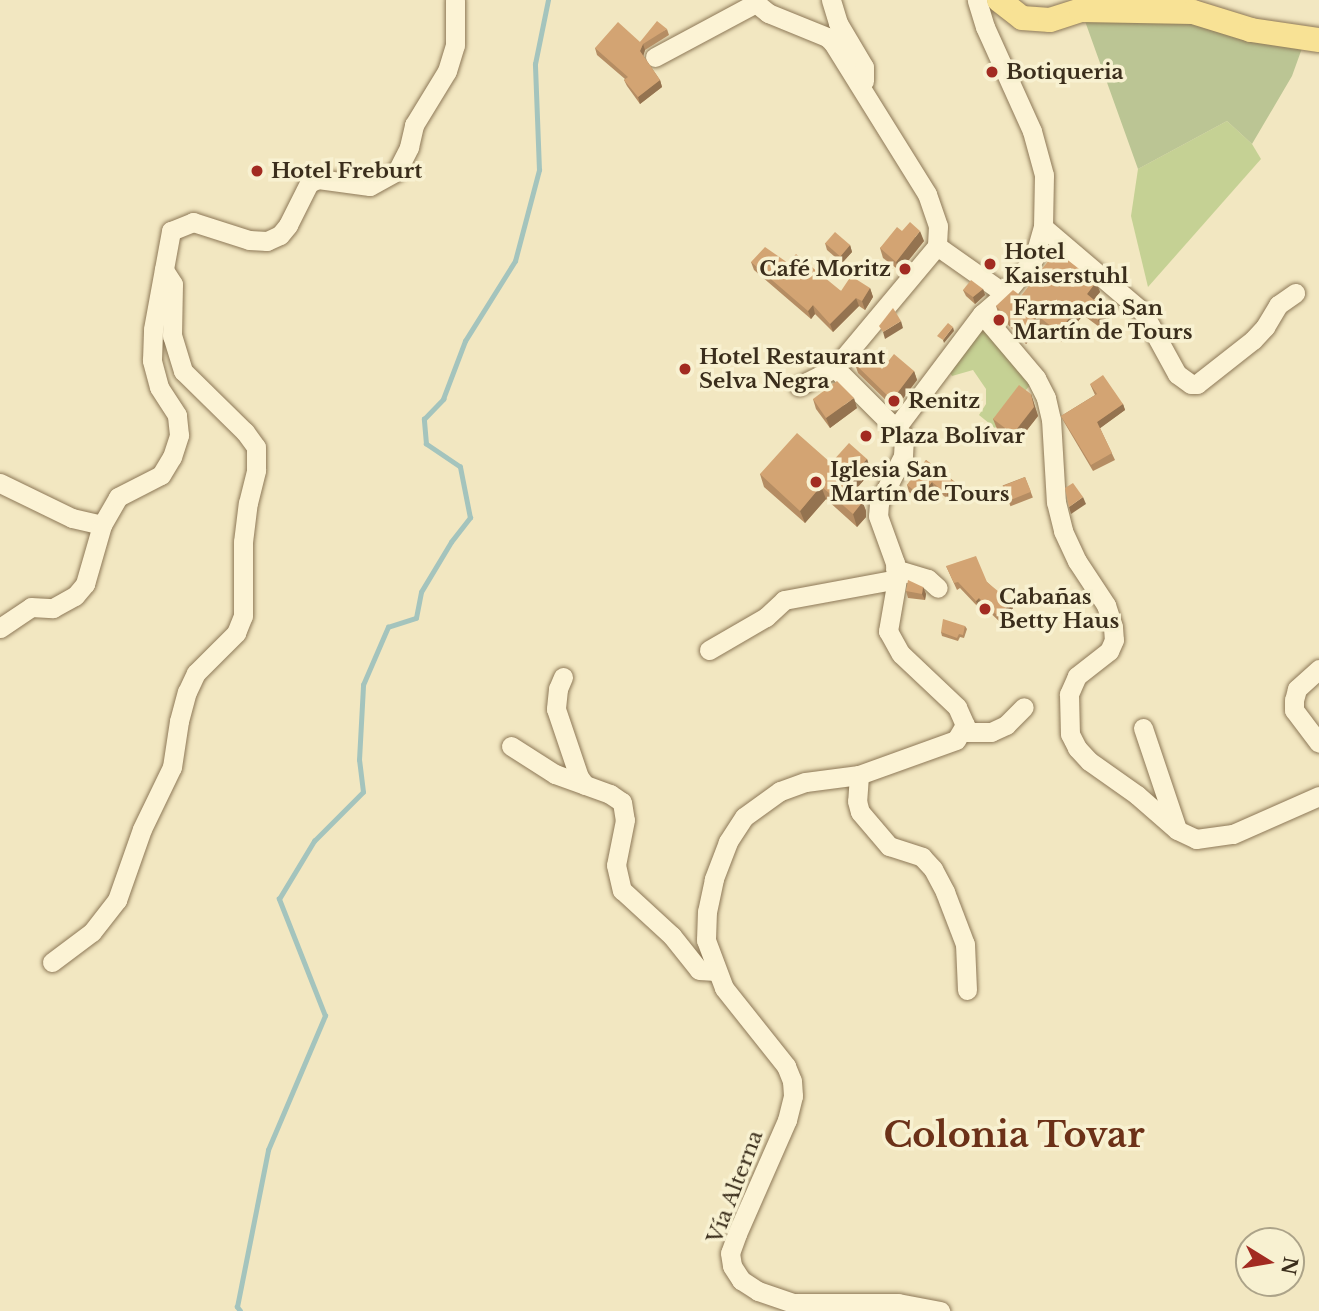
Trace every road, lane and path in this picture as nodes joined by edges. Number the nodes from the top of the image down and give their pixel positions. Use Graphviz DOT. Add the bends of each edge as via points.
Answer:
graph roads {
  1 [pos="456,0"];
  2 [pos="831,0"];
  3 [pos="977,0"];
  4 [pos="999,0"];
  5 [pos="753,2"];
  6 [pos="1319,40"];
  7 [pos="655,57"];
  8 [pos="862,86"];
  9 [pos="1043,227"];
  10 [pos="937,246"];
  11 [pos="163,269"];
  12 [pos="1294,293"];
  13 [pos="1006,294"];
  14 [pos="982,314"];
  15 [pos="835,368"];
  16 [pos="799,386"];
  17 [pos="896,428"];
  18 [pos="0,483"];
  19 [pos="102,525"];
  20 [pos="896,574"];
  21 [pos="938,588"];
  22 [pos="0,628"];
  23 [pos="709,650"];
  24 [pos="1319,669"];
  25 [pos="563,677"];
  26 [pos="1024,707"];
  27 [pos="1143,727"];
  28 [pos="963,732"];
  29 [pos="1319,743"];
  30 [pos="510,746"];
  31 [pos="859,775"];
  32 [pos="585,785"];
  33 [pos="1319,796"];
  34 [pos="1177,830"];
  35 [pos="52,962"];
  36 [pos="716,971"];
  37 [pos="967,990"];
  38 [pos="792,1307"];
  39 [pos="940,1311"];
  1 -- 11 [label="street" via="455,46 447,71 420,113 397,171 370,186 318,179 309,183 288,225 267,242 193,222 178,226 171,231"];
  2 -- 8 [label="street" via="838,23 864,67"];
  3 -- 9 [label="street" via="1032,131 1044,174"];
  4 -- 6 [label="main road" via="1022,18 1050,20 1081,10 1193,12 1251,30"];
  5 -- 7 [label="street"];
  5 -- 8 [label="street" via="768,13 827,37"];
  8 -- 10 [label="street" via="927,194 938,226"];
  9 -- 12 [label="street" via="1143,312 1177,374 1191,384 1200,382 1253,340 1278,305"];
  9 -- 13 [label="street" via="1034,258"];
  10 -- 13 [label="street"];
  10 -- 15 [label="street"];
  11 -- 19 [label="street" via="152,360 159,387 177,415 178,435 161,475 118,497"];
  11 -- 35 [label="street" via="173,284 172,336 183,370 256,447 243,542 243,616 236,633 196,673 187,692 168,780 142,829 117,900 92,932"];
  13 -- 14 [label="street"];
  14 -- 17 [label="street"];
  14 -- 34 [label="street" via="1036,378 1046,398 1063,531 1106,605 1113,626 1109,651 1072,685 1067,703 1070,734 1089,761"];
  15 -- 16 [label="street"];
  15 -- 17 [label="street"];
  17 -- 20 [label="street" via="904,437 903,456 879,503 878,516"];
  18 -- 19 [label="street" via="72,518"];
  19 -- 22 [label="street" via="85,584 75,596 52,608 31,607"];
  20 -- 21 [label="street" via="928,579"];
  20 -- 23 [label="street" via="784,600 766,617"];
  20 -- 28 [label="street" via="888,631 894,645 957,707"];
  24 -- 29 [label="street" via="1297,689 1294,700 1294,710"];
  25 -- 32 [label="street" via="556,709"];
  26 -- 28 [label="street" via="991,732"];
  27 -- 34 [label="street"];
  28 -- 31 [label="street, Vía Alterna" via="956,740"];
  30 -- 32 [label="street" via="555,774"];
  31 -- 36 [label="street, Vía Alterna" via="805,782 780,791 744,817 728,842 707,911 706,940"];
  31 -- 37 [label="street" via="860,812 889,846 922,857 945,891 965,944"];
  32 -- 36 [label="street" via="619,798 625,808 616,865 625,894 699,970"];
  33 -- 34 [label="street" via="1233,834 1203,839"];
  36 -- 38 [label="street, Vía Alterna" via="724,988 786,1066 792,1081 787,1120 730,1253 741,1280"];
  38 -- 39 [label="street, Vía Alterna" via="898,1303"];
}
